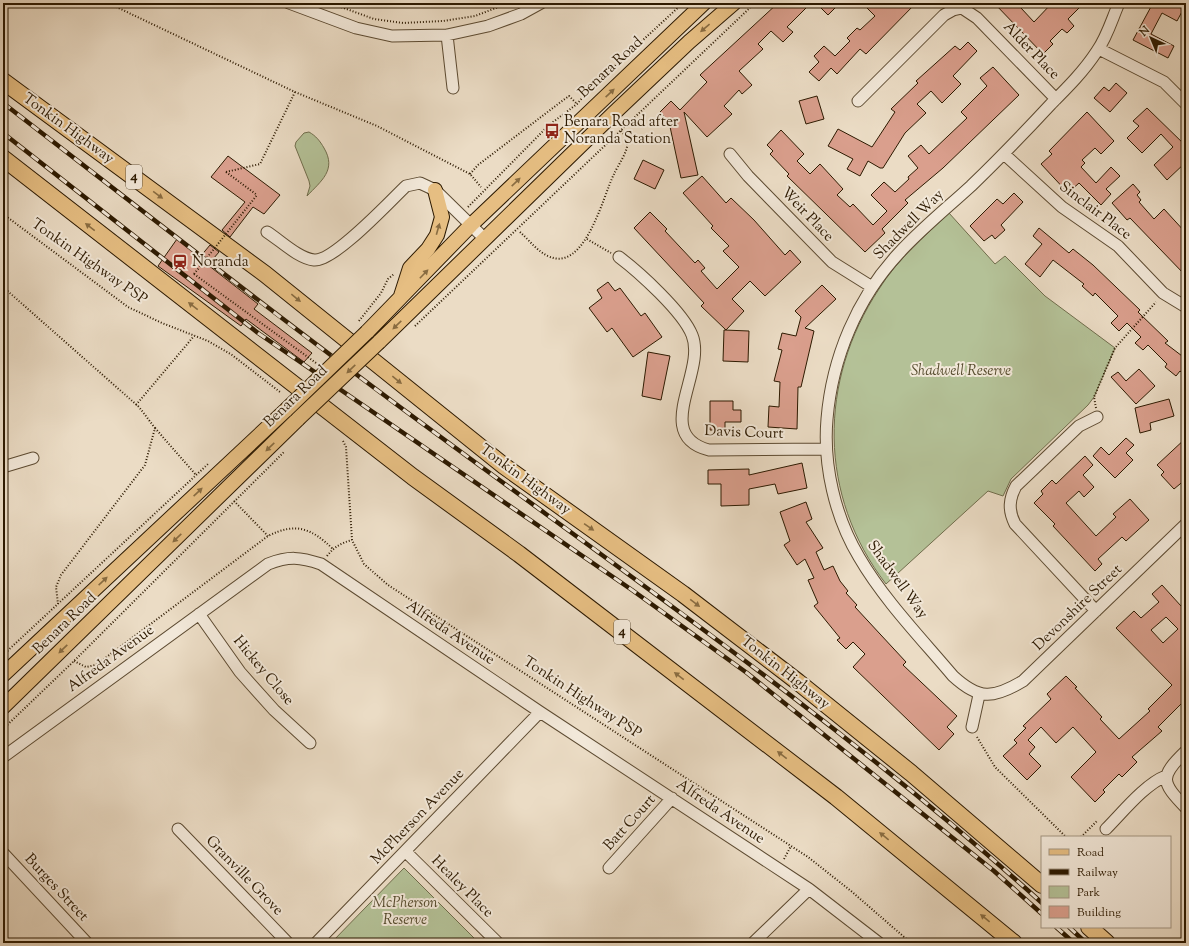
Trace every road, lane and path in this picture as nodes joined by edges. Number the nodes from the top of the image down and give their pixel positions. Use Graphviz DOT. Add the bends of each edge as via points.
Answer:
graph roads {
  1 [pos="108,3"];
  2 [pos="289,3"];
  3 [pos="330,3"];
  4 [pos="509,3"];
  5 [pos="541,3"];
  6 [pos="683,3"];
  7 [pos="704,3"];
  8 [pos="734,3"];
  9 [pos="755,3"];
  10 [pos="1120,3"];
  11 [pos="447,35"];
  12 [pos="689,42"];
  13 [pos="1099,49"];
  14 [pos="628,75"];
  15 [pos="3,81"];
  16 [pos="453,88"];
  17 [pos="295,92"];
  18 [pos="1056,99"];
  19 [pos="858,101"];
  20 [pos="577,104"];
  21 [pos="1186,104"];
  22 [pos="614,113"];
  23 [pos="620,130"];
  24 [pos="730,154"];
  25 [pos="1004,154"];
  26 [pos="3,158"];
  27 [pos="470,174"];
  28 [pos="481,187"];
  29 [pos="436,190"];
  30 [pos="3,214"];
  31 [pos="461,214"];
  32 [pos="471,225"];
  33 [pos="267,232"];
  34 [pos="520,232"];
  35 [pos="485,239"];
  36 [pos="586,239"];
  37 [pos="619,257"];
  38 [pos="398,270"];
  39 [pos="3,287"];
  40 [pos="872,287"];
  41 [pos="1163,293"];
  42 [pos="400,298"];
  43 [pos="1186,307"];
  44 [pos="362,328"];
  45 [pos="412,329"];
  46 [pos="194,336"];
  47 [pos="316,363"];
  48 [pos="285,396"];
  49 [pos="136,405"];
  50 [pos="1097,417"];
  51 [pos="155,428"];
  52 [pos="338,436"];
  53 [pos="287,448"];
  54 [pos="826,449"];
  55 [pos="33,458"];
  56 [pos="213,459"];
  57 [pos="3,466"];
  58 [pos="196,475"];
  59 [pos="234,501"];
  60 [pos="1186,524"];
  61 [pos="268,536"];
  62 [pos="352,540"];
  63 [pos="333,549"];
  64 [pos="321,564"];
  65 [pos="58,604"];
  66 [pos="1096,611"];
  67 [pos="199,614"];
  68 [pos="3,655"];
  69 [pos="74,661"];
  70 [pos="3,675"];
  71 [pos="979,695"];
  72 [pos="3,707"];
  73 [pos="540,712"];
  74 [pos="972,727"];
  75 [pos="3,728"];
  76 [pos="310,743"];
  77 [pos="1186,751"];
  78 [pos="3,757"];
  79 [pos="1166,776"];
  80 [pos="672,798"];
  81 [pos="1186,808"];
  82 [pos="178,829"];
  83 [pos="1106,829"];
  84 [pos="1065,836"];
  85 [pos="792,846"];
  86 [pos="406,852"];
  87 [pos="3,853"];
  88 [pos="609,868"];
  89 [pos="778,869"];
  90 [pos="1041,884"];
  91 [pos="809,889"];
  92 [pos="1090,928"];
  93 [pos="87,943"];
  94 [pos="288,943"];
  95 [pos="316,943"];
  96 [pos="498,943"];
  97 [pos="753,943"];
  98 [pos="879,943"];
  99 [pos="911,943"];
  100 [pos="1014,943"];
  101 [pos="1106,943"];
  1 -- 17 [label="path"];
  2 -- 11 [label="street" via="356,28 392,36"];
  3 -- 4 [label="path" via="374,19 403,23 475,16"];
  5 -- 11 [label="street" via="521,14 488,26"];
  6 -- 20 [label="path"];
  7 -- 14 [label="main road, Benara Road"];
  8 -- 12 [label="main road, Benara Road, one-way"];
  9 -- 23 [label="path"];
  10 -- 13 [label="street, Shadwell Way"];
  11 -- 16 [label="street"];
  12 -- 14 [label="main road" via="666,54 633,83 628,84"];
  12 -- 22 [label="main road, Benara Road"];
  13 -- 18 [label="street, Shadwell Way"];
  13 -- 21 [label="street" via="1164,82"];
  32 -- 14 [label="main road, Benara Road, one-way"];
  15 -- 90 [label="highway, Tonkin Highway / 4, one-way" via="265,274 504,466 683,594 798,682 922,782"];
  17 -- 27 [label="path" via="377,126"];
  17 -- 47 [label="path, bridge" via="260,164 226,172 257,195 194,274"];
  18 -- 19 [label="street, Alder Place" via="977,18 962,8 944,15"];
  18 -- 25 [label="street, Shadwell Way"];
  20 -- 27 [label="path" via="569,96 562,100"];
  20 -- 31 [label="path" via="549,125"];
  22 -- 32 [label="main road, Benara Road" via="584,130 485,227"];
  22 -- 35 [label="main road, Benara Road"];
  23 -- 36 [label="path" via="627,139 628,146"];
  23 -- 45 [label="path" via="595,157 531,214"];
  24 -- 40 [label="street, Weir Place" via="748,176 832,262"];
  25 -- 40 [label="street, Shadwell Way" via="899,253"];
  25 -- 41 [label="street, Sinclair Place" via="1062,207 1118,246"];
  100 -- 26 [label="highway, 4, one-way" via="836,797 519,554 413,477"];
  27 -- 28 [label="path"];
  29 -- 31 [label="street"];
  29 -- 33 [label="street" via="420,183 406,186 342,247 326,258 306,258"];
  42 -- 29 [label="main road, one-way" via="410,268 437,235 442,217"];
  30 -- 46 [label="path, Tonkin Highway PSP" via="128,307"];
  31 -- 32 [label="street"];
  32 -- 35 [label="street"];
  42 -- 32 [label="main road, Benara Road, one-way"];
  34 -- 36 [label="path" via="550,257 572,255"];
  35 -- 72 [label="main road, Benara Road, one-way, bridge"];
  36 -- 37 [label="path"];
  37 -- 54 [label="street, Davis Court" via="635,269 670,304 692,334 695,353 681,422 688,440 697,447 709,450"];
  38 -- 44 [label="path" via="388,279"];
  39 -- 49 [label="path"];
  40 -- 54 [label="street, Shadwell Way" via="852,323 837,361 830,394"];
  41 -- 43 [label="street, Sinclair Place"];
  41 -- 50 [label="path" via="1115,348 1094,397"];
  42 -- 44 [label="main road, Benara Road"];
  70 -- 44 [label="main road, Benara Road, one-way, bridge" via="286,410"];
  46 -- 48 [label="path, Tonkin Highway PSP" via="232,355"];
  46 -- 49 [label="path"];
  49 -- 51 [label="path"];
  50 -- 66 [label="street" via="1078,426 1016,486 1011,495 1010,506 1015,524"];
  51 -- 58 [label="path"];
  51 -- 65 [label="path" via="145,465 61,575 56,587"];
  52 -- 62 [label="path, Tonkin Highway PSP" via="346,447"];
  53 -- 59 [label="path"];
  54 -- 71 [label="street, Shadwell Way" via="834,494 858,556 953,676 966,688"];
  55 -- 57 [label="street"];
  56 -- 58 [label="path"];
  58 -- 65 [label="path"];
  59 -- 61 [label="path"];
  59 -- 69 [label="path"];
  60 -- 66 [label="street, Devonshire Street"];
  61 -- 63 [label="path" via="283,529 306,529 322,538"];
  61 -- 69 [label="path" via="96,665 86,667"];
  62 -- 63 [label="path"];
  62 -- 85 [label="path, Tonkin Highway PSP" via="364,564 388,584"];
  63 -- 64 [label="path"];
  64 -- 67 [label="street, Alfreda Avenue" via="301,557 282,558 268,564"];
  64 -- 73 [label="street, Alfreda Avenue"];
  65 -- 68 [label="path"];
  66 -- 71 [label="street, Devonshire Street" via="1023,681 1004,691"];
  67 -- 76 [label="street, Hickey Close" via="240,672 274,710"];
  67 -- 78 [label="street, Alfreda Avenue"];
  69 -- 75 [label="path"];
  71 -- 74 [label="street"];
  73 -- 80 [label="street, Alfreda Avenue"];
  73 -- 86 [label="street, McPherson Avenue"];
  74 -- 84 [label="path" via="995,766"];
  77 -- 79 [label="street" via="1172,765"];
  79 -- 81 [label="street" via="1168,788"];
  79 -- 83 [label="street" via="1148,788"];
  80 -- 88 [label="street, Batt Court"];
  80 -- 89 [label="street, Alfreda Avenue"];
  82 -- 94 [label="street, Granville Grove"];
  85 -- 89 [label="path"];
  85 -- 99 [label="path, Tonkin Highway PSP" via="851,891"];
  86 -- 95 [label="street, McPherson Avenue"];
  86 -- 96 [label="street, Healey Place"];
  87 -- 93 [label="street, Burges Street"];
  89 -- 91 [label="street, Alfreda Avenue"];
  91 -- 97 [label="street"];
  91 -- 98 [label="street, Alfreda Avenue"];
  92 -- 101 [label="highway"];
}
